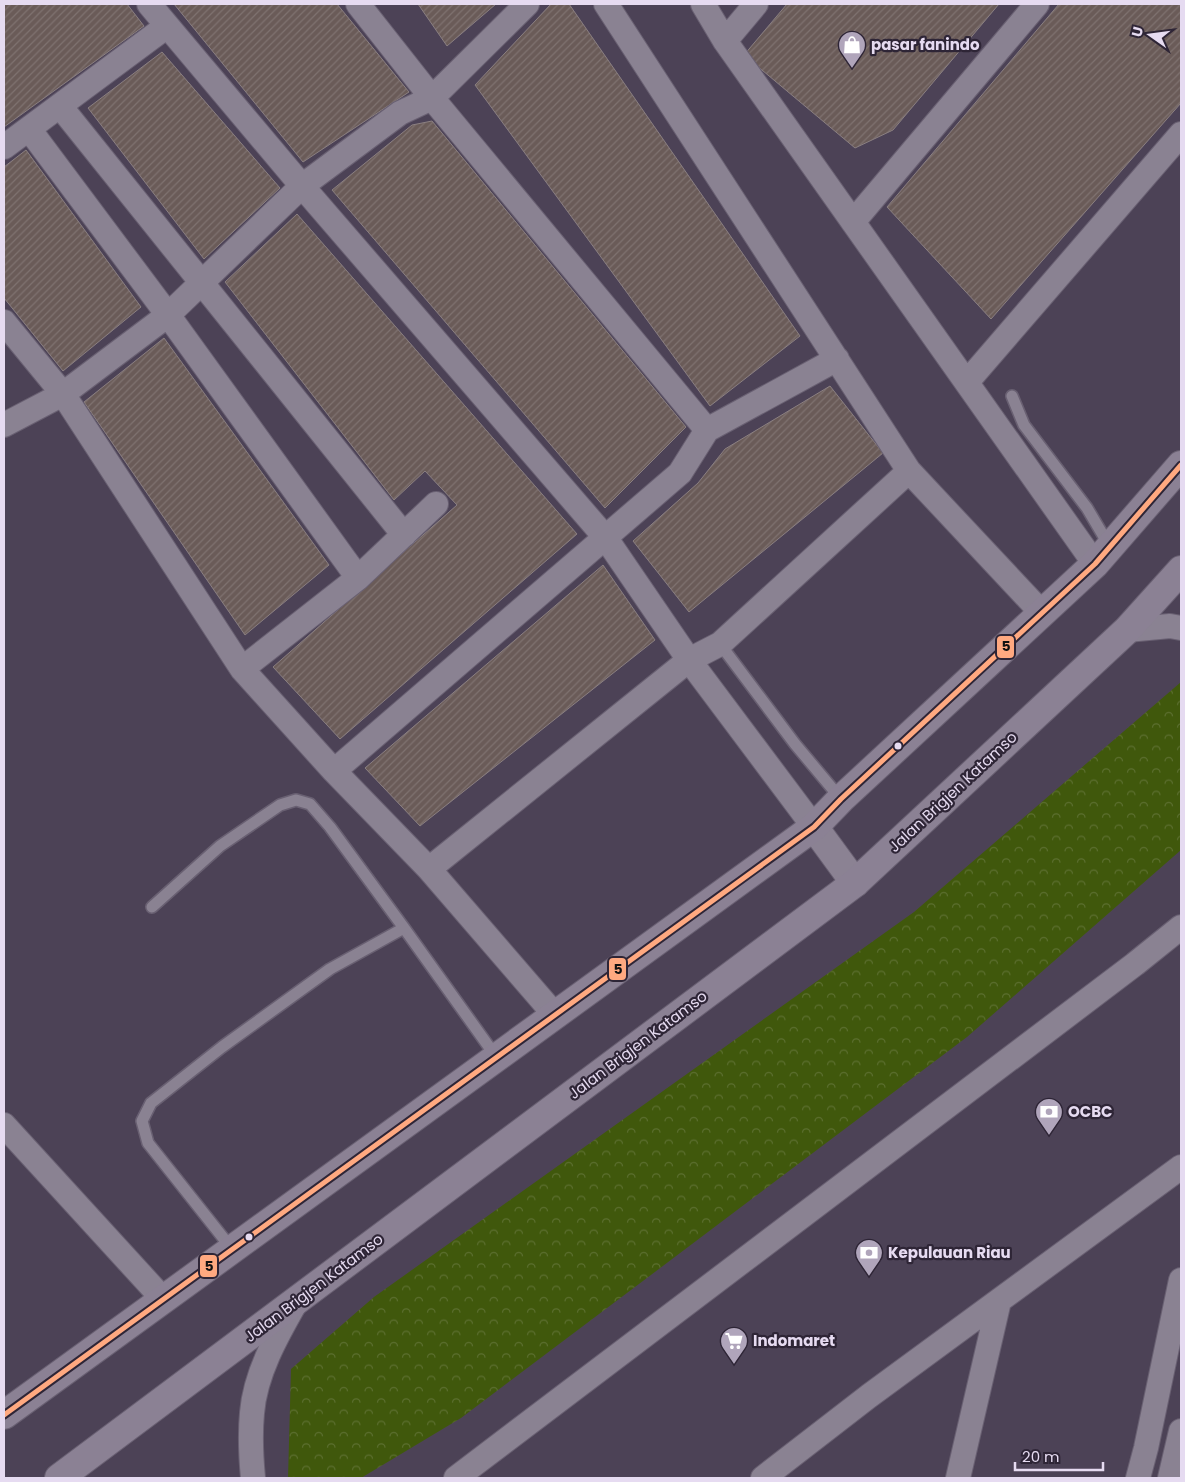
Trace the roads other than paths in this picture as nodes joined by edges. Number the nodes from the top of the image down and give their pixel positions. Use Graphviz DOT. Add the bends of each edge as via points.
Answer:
graph roads {
  1 [pos="149,4"];
  2 [pos="358,4"];
  3 [pos="527,4"];
  4 [pos="606,4"];
  5 [pos="703,4"];
  6 [pos="756,4"];
  7 [pos="1037,4"];
  8 [pos="167,26"];
  9 [pos="725,40"];
  10 [pos="432,98"];
  11 [pos="60,106"];
  12 [pos="29,129"];
  13 [pos="1181,134"];
  14 [pos="4,147"];
  15 [pos="302,186"];
  16 [pos="853,222"];
  17 [pos="201,284"];
  18 [pos="168,315"];
  19 [pos="4,322"];
  20 [pos="837,359"];
  21 [pos="967,382"];
  22 [pos="63,394"];
  23 [pos="1012,396"];
  24 [pos="4,425"];
  25 [pos="707,430"];
  26 [pos="1181,465"];
  27 [pos="908,471"];
  28 [pos="436,504"];
  29 [pos="404,535"];
  30 [pos="605,537"];
  31 [pos="1103,555"];
  32 [pos="1181,570"];
  33 [pos="358,578"];
  34 [pos="1042,613"];
  35 [pos="1181,628"];
  36 [pos="1127,630"];
  37 [pos="720,644"];
  38 [pos="689,660"];
  39 [pos="242,669"];
  40 [pos="334,771"];
  41 [pos="841,799"];
  42 [pos="814,827"];
  43 [pos="430,869"];
  44 [pos="856,882"];
  45 [pos="152,907"];
  46 [pos="1181,927"];
  47 [pos="404,928"];
  48 [pos="555,1015"];
  49 [pos="497,1058"];
  50 [pos="4,1125"];
  51 [pos="1181,1167"];
  52 [pos="232,1249"];
  53 [pos="1181,1280"];
  54 [pos="163,1299"];
  55 [pos="999,1301"];
  56 [pos="296,1302"];
  57 [pos="4,1414"];
  58 [pos="1181,1431"];
  59 [pos="1146,1448"];
  60 [pos="1179,1455"];
  61 [pos="59,1478"];
  62 [pos="253,1478"];
  63 [pos="456,1478"];
  64 [pos="763,1478"];
  65 [pos="958,1478"];
  66 [pos="1138,1478"];
  67 [pos="1170,1478"];
  1 -- 8 [label="street"];
  2 -- 10 [label="street"];
  3 -- 10 [label="street"];
  4 -- 20 [label="street"];
  5 -- 9 [label="street"];
  6 -- 9 [label="street"];
  7 -- 16 [label="street"];
  8 -- 11 [label="street"];
  8 -- 15 [label="street"];
  9 -- 16 [label="street"];
  10 -- 15 [label="street" via="400,113"];
  10 -- 25 [label="street"];
  11 -- 12 [label="street"];
  11 -- 17 [label="street"];
  12 -- 14 [label="street"];
  12 -- 18 [label="street"];
  13 -- 21 [label="street"];
  15 -- 17 [label="street"];
  15 -- 30 [label="street"];
  16 -- 21 [label="street"];
  17 -- 18 [label="street"];
  17 -- 29 [label="street"];
  18 -- 22 [label="street"];
  18 -- 33 [label="street"];
  19 -- 22 [label="street"];
  20 -- 25 [label="street"];
  20 -- 27 [label="street"];
  21 -- 31 [label="street"];
  22 -- 24 [label="street"];
  22 -- 39 [label="street"];
  23 -- 31 [label="lane" via="1024,425 1087,508"];
  25 -- 30 [label="street" via="680,473"];
  26 -- 31 [label="highway"];
  27 -- 34 [label="street"];
  27 -- 37 [label="street"];
  28 -- 29 [label="street"];
  29 -- 33 [label="street"];
  30 -- 38 [label="street"];
  30 -- 40 [label="street"];
  31 -- 34 [label="highway"];
  32 -- 36 [label="highway, Jalan Brigjen Katamso"];
  33 -- 39 [label="street"];
  34 -- 41 [label="highway"];
  35 -- 36 [label="street"];
  36 -- 44 [label="highway, Jalan Brigjen Katamso"];
  37 -- 38 [label="street"];
  37 -- 41 [label="lane"];
  38 -- 42 [label="street"];
  38 -- 43 [label="street"];
  39 -- 40 [label="street"];
  40 -- 43 [label="street"];
  41 -- 42 [label="highway"];
  42 -- 44 [label="main road"];
  42 -- 48 [label="highway"];
  43 -- 48 [label="street"];
  44 -- 56 [label="highway, Jalan Brigjen Katamso"];
  45 -- 47 [label="lane" via="220,846 280,805 296,800 315,809"];
  46 -- 63 [label="street"];
  47 -- 49 [label="lane"];
  47 -- 52 [label="lane" via="330,969 151,1103 142,1121 148,1143"];
  48 -- 49 [label="highway"];
  49 -- 52 [label="highway"];
  50 -- 54 [label="street"];
  51 -- 55 [label="street"];
  52 -- 54 [label="highway"];
  53 -- 59 [label="street"];
  54 -- 57 [label="highway"];
  55 -- 64 [label="street"];
  55 -- 65 [label="street"];
  56 -- 61 [label="highway, Jalan Brigjen Katamso"];
  56 -- 62 [label="street" via="272,1345 258,1384 252,1411"];
  58 -- 60 [label="street"];
  59 -- 60 [label="street"];
  59 -- 66 [label="street"];
  60 -- 67 [label="street"];
}
